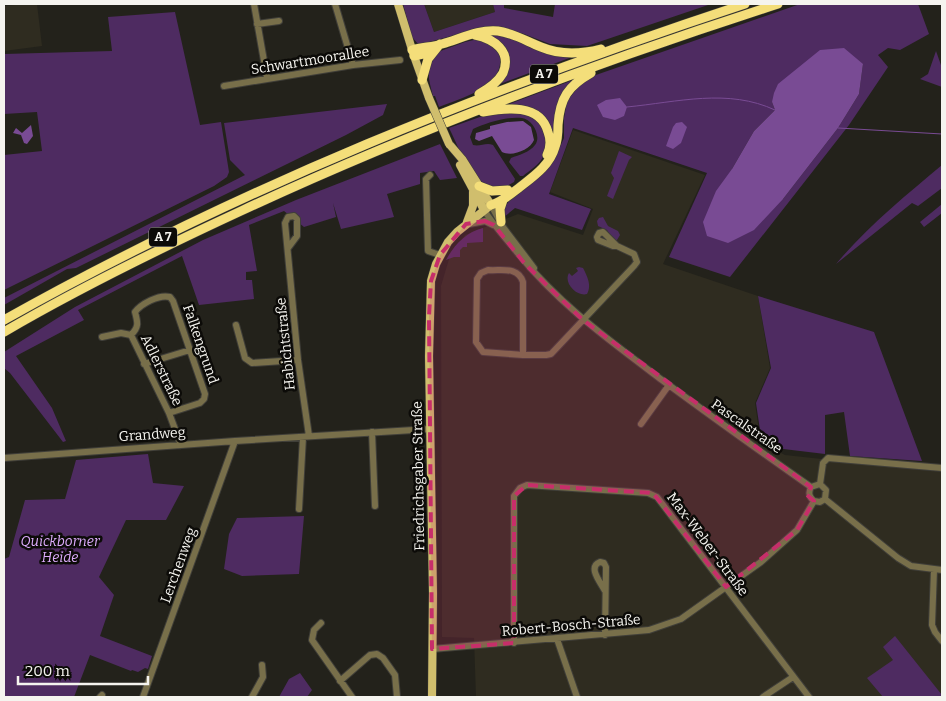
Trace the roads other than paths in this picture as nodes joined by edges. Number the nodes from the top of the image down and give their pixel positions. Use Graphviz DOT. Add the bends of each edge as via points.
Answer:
graph roads {
  1 [pos="254,4"];
  2 [pos="335,4"];
  3 [pos="398,4"];
  4 [pos="745,4"];
  5 [pos="778,4"];
  6 [pos="279,21"];
  7 [pos="257,24"];
  8 [pos="472,35"];
  9 [pos="440,44"];
  10 [pos="626,44"];
  11 [pos="432,52"];
  12 [pos="413,53"];
  13 [pos="618,58"];
  14 [pos="400,60"];
  15 [pos="353,65"];
  16 [pos="268,78"];
  17 [pos="422,80"];
  18 [pos="224,86"];
  19 [pos="462,105"];
  20 [pos="461,116"];
  21 [pos="430,176"];
  22 [pos="476,188"];
  23 [pos="508,190"];
  24 [pos="503,200"];
  25 [pos="488,207"];
  26 [pos="466,224"];
  27 [pos="498,224"];
  28 [pos="617,246"];
  29 [pos="288,248"];
  30 [pos="440,255"];
  31 [pos="4,320"];
  32 [pos="583,320"];
  33 [pos="236,325"];
  34 [pos="4,332"];
  35 [pos="130,335"];
  36 [pos="102,337"];
  37 [pos="190,350"];
  38 [pos="523,355"];
  39 [pos="298,360"];
  40 [pos="144,364"];
  41 [pos="668,385"];
  42 [pos="169,413"];
  43 [pos="641,424"];
  44 [pos="430,429"];
  45 [pos="372,432"];
  46 [pos="306,436"];
  47 [pos="235,440"];
  48 [pos="181,445"];
  49 [pos="4,458"];
  50 [pos="942,468"];
  51 [pos="820,484"];
  52 [pos="811,487"];
  53 [pos="825,499"];
  54 [pos="814,502"];
  55 [pos="375,506"];
  56 [pos="299,509"];
  57 [pos="934,570"];
  58 [pos="942,570"];
  59 [pos="726,587"];
  60 [pos="606,591"];
  61 [pos="320,623"];
  62 [pos="605,635"];
  63 [pos="557,639"];
  64 [pos="942,641"];
  65 [pos="514,643"];
  66 [pos="432,649"];
  67 [pos="262,665"];
  68 [pos="793,677"];
  69 [pos="340,681"];
  70 [pos="143,697"];
  71 [pos="252,697"];
  72 [pos="352,697"];
  73 [pos="397,697"];
  74 [pos="432,697"];
  75 [pos="577,697"];
  76 [pos="763,697"];
  77 [pos="809,697"];
  1 -- 7 [label="street"];
  2 -- 15 [label="street"];
  3 -- 12 [label="main road"];
  4 -- 10 [label="highway, A 7"];
  5 -- 13 [label="highway, A 7"];
  6 -- 7 [label="street"];
  7 -- 16 [label="street"];
  8 -- 9 [label="highway"];
  8 -- 10 [label="highway" via="486,31 506,32 542,48 561,52"];
  8 -- 19 [label="highway" via="486,37 496,43 503,53 504,67 493,84"];
  9 -- 11 [label="highway"];
  9 -- 12 [label="highway"];
  10 -- 19 [label="highway, A 7"];
  11 -- 12 [label="highway"];
  11 -- 17 [label="highway"];
  12 -- 17 [label="main road"];
  13 -- 20 [label="highway, A 7"];
  13 -- 24 [label="highway" via="582,78 568,91 560,109 557,142 550,159"];
  14 -- 15 [label="street, Schwartmoorallee"];
  15 -- 16 [label="street, Schwartmoorallee"];
  16 -- 18 [label="street, Schwartmoorallee"];
  17 -- 22 [label="main road, bridge" via="450,144"];
  19 -- 31 [label="highway, A 7" via="325,161 205,216"];
  20 -- 23 [label="highway" via="518,109 531,112 545,124 550,139 547,155 537,169"];
  20 -- 34 [label="highway, A 7" via="330,170 208,226"];
  21 -- 30 [label="street" via="426,179 428,251"];
  22 -- 23 [label="highway" via="492,192"];
  22 -- 25 [label="main road"];
  22 -- 26 [label="main road, Friedrichsgaber Straße"];
  23 -- 25 [label="highway"];
  24 -- 25 [label="highway"];
  24 -- 27 [label="highway"];
  25 -- 26 [label="main road, Friedrichsgaber Straße"];
  25 -- 27 [label="street, Pascalstraße"];
  26 -- 27 [label="street" via="485,221"];
  26 -- 30 [label="main road, Friedrichsgaber Straße"];
  27 -- 32 [label="street, Pascalstraße" via="542,281"];
  28 -- 32 [label="street" via="632,251 636,262"];
  29 -- 39 [label="street, Habichtstraße"];
  30 -- 44 [label="main road, Friedrichsgaber Straße" via="432,281 429,316"];
  32 -- 38 [label="street" via="551,354"];
  32 -- 41 [label="street, Pascalstraße"];
  33 -- 39 [label="street" via="246,358 252,363"];
  35 -- 36 [label="street, Adlerstraße" via="120,333"];
  35 -- 37 [label="street, Falkengrund" via="138,325 134,312 166,295 173,301"];
  35 -- 40 [label="street, Adlerstraße"];
  37 -- 40 [label="street"];
  37 -- 42 [label="street, Falkengrund" via="204,399"];
  38 -- 38 [label="street" via="521,276 513,271 488,270 481,273 477,279 476,342 483,352"];
  39 -- 46 [label="street, Habichtstraße"];
  40 -- 42 [label="street, Adlerstraße"];
  41 -- 43 [label="street"];
  41 -- 52 [label="street, Pascalstraße"];
  42 -- 48 [label="street, Adlerstraße"];
  44 -- 45 [label="street, Grandweg"];
  44 -- 66 [label="main road, Friedrichsgaber Straße"];
  45 -- 46 [label="street, Grandweg"];
  45 -- 55 [label="street"];
  46 -- 47 [label="street, Grandweg"];
  46 -- 56 [label="street"];
  47 -- 48 [label="street, Grandweg"];
  47 -- 70 [label="street, Lerchenweg"];
  48 -- 49 [label="street, Grandweg"];
  50 -- 51 [label="street" via="828,458 823,463"];
  51 -- 52 [label="street"];
  51 -- 53 [label="street" via="826,490"];
  52 -- 54 [label="street" via="810,498"];
  53 -- 54 [label="street"];
  53 -- 57 [label="street" via="895,556 912,566"];
  54 -- 59 [label="street, Robert-Bosch-Straße" via="790,537"];
  57 -- 58 [label="street"];
  57 -- 64 [label="street" via="932,625"];
  59 -- 62 [label="street, Robert-Bosch-Straße" via="681,620 649,630"];
  59 -- 65 [label="street, Max-Weber-Straße" via="653,494 527,485 514,496"];
  59 -- 68 [label="street, Max-Weber-Straße"];
  60 -- 62 [label="street"];
  61 -- 69 [label="street" via="312,640"];
  62 -- 63 [label="street, Robert-Bosch-Straße"];
  63 -- 65 [label="street, Robert-Bosch-Straße"];
  63 -- 75 [label="street"];
  65 -- 66 [label="street, Robert-Bosch-Straße"];
  66 -- 74 [label="main road, Friedrichsgaber Straße"];
  67 -- 71 [label="street" via="262,677"];
  68 -- 76 [label="street"];
  68 -- 77 [label="street, Max-Weber-Straße"];
  69 -- 72 [label="street"];
  69 -- 73 [label="street" via="370,655 377,654 396,675"];
}
